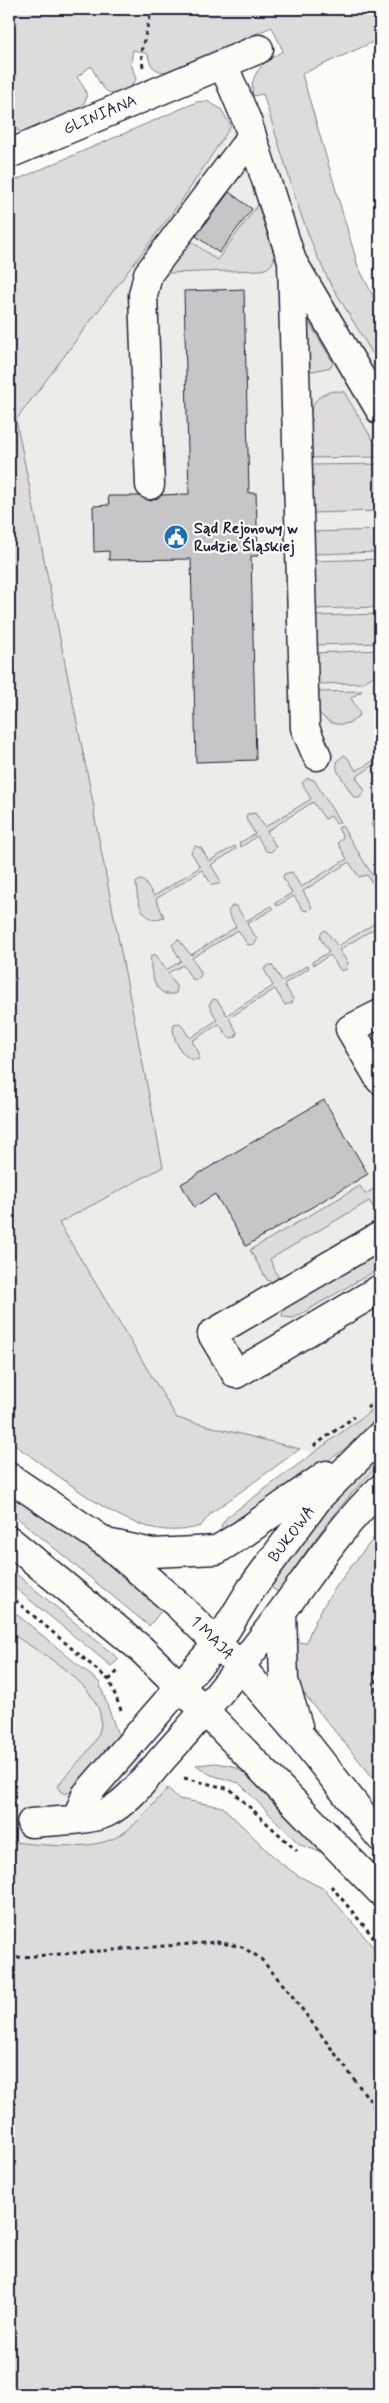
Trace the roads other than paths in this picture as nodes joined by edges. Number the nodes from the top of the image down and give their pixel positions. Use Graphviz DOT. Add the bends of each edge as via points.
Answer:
graph roads {
  1 [pos="259,49"];
  2 [pos="223,64"];
  3 [pos="252,136"];
  4 [pos="9,154"];
  5 [pos="292,261"];
  6 [pos="380,410"];
  7 [pos="150,485"];
  8 [pos="317,756"];
  9 [pos="380,1014"];
  10 [pos="380,1080"];
  11 [pos="380,1236"];
  12 [pos="380,1289"];
  13 [pos="380,1436"];
  14 [pos="9,1476"];
  15 [pos="380,1489"];
  16 [pos="9,1540"];
  17 [pos="108,1544"];
  18 [pos="282,1612"];
  19 [pos="218,1643"];
  20 [pos="240,1666"];
  21 [pos="181,1687"];
  22 [pos="205,1711"];
  23 [pos="303,1739"];
  24 [pos="77,1819"];
  25 [pos="31,1823"];
  26 [pos="380,1837"];
  27 [pos="380,1892"];
  1 -- 2 [label="street, GLINIANA"];
  2 -- 3 [label="street"];
  2 -- 4 [label="street, GLINIANA"];
  3 -- 5 [label="street"];
  3 -- 7 [label="street" via="148,274 142,295"];
  5 -- 6 [label="street"];
  5 -- 8 [label="street" via="305,728"];
  9 -- 10 [label="street" via="350,1030"];
  11 -- 12 [label="street" via="212,1334 236,1374"];
  13 -- 17 [label="street" via="217,1550 152,1553"];
  13 -- 19 [label="street, BUKOWA" via="320,1496 251,1589"];
  14 -- 17 [label="street, 1 MAJA"];
  15 -- 18 [label="street" via="333,1541"];
  16 -- 21 [label="street" via="124,1634"];
  17 -- 19 [label="street, 1 MAJA"];
  18 -- 20 [label="street"];
  18 -- 23 [label="street" via="284,1681"];
  19 -- 20 [label="street, 1 MAJA"];
  19 -- 21 [label="street, BUKOWA"];
  20 -- 22 [label="street"];
  20 -- 23 [label="street, 1 MAJA"];
  21 -- 22 [label="street"];
  21 -- 24 [label="street, BUKOWA" via="86,1795"];
  22 -- 24 [label="street" via="130,1794 106,1813"];
  22 -- 27 [label="street"];
  23 -- 26 [label="street, 1 MAJA"];
  24 -- 25 [label="street"];
}
